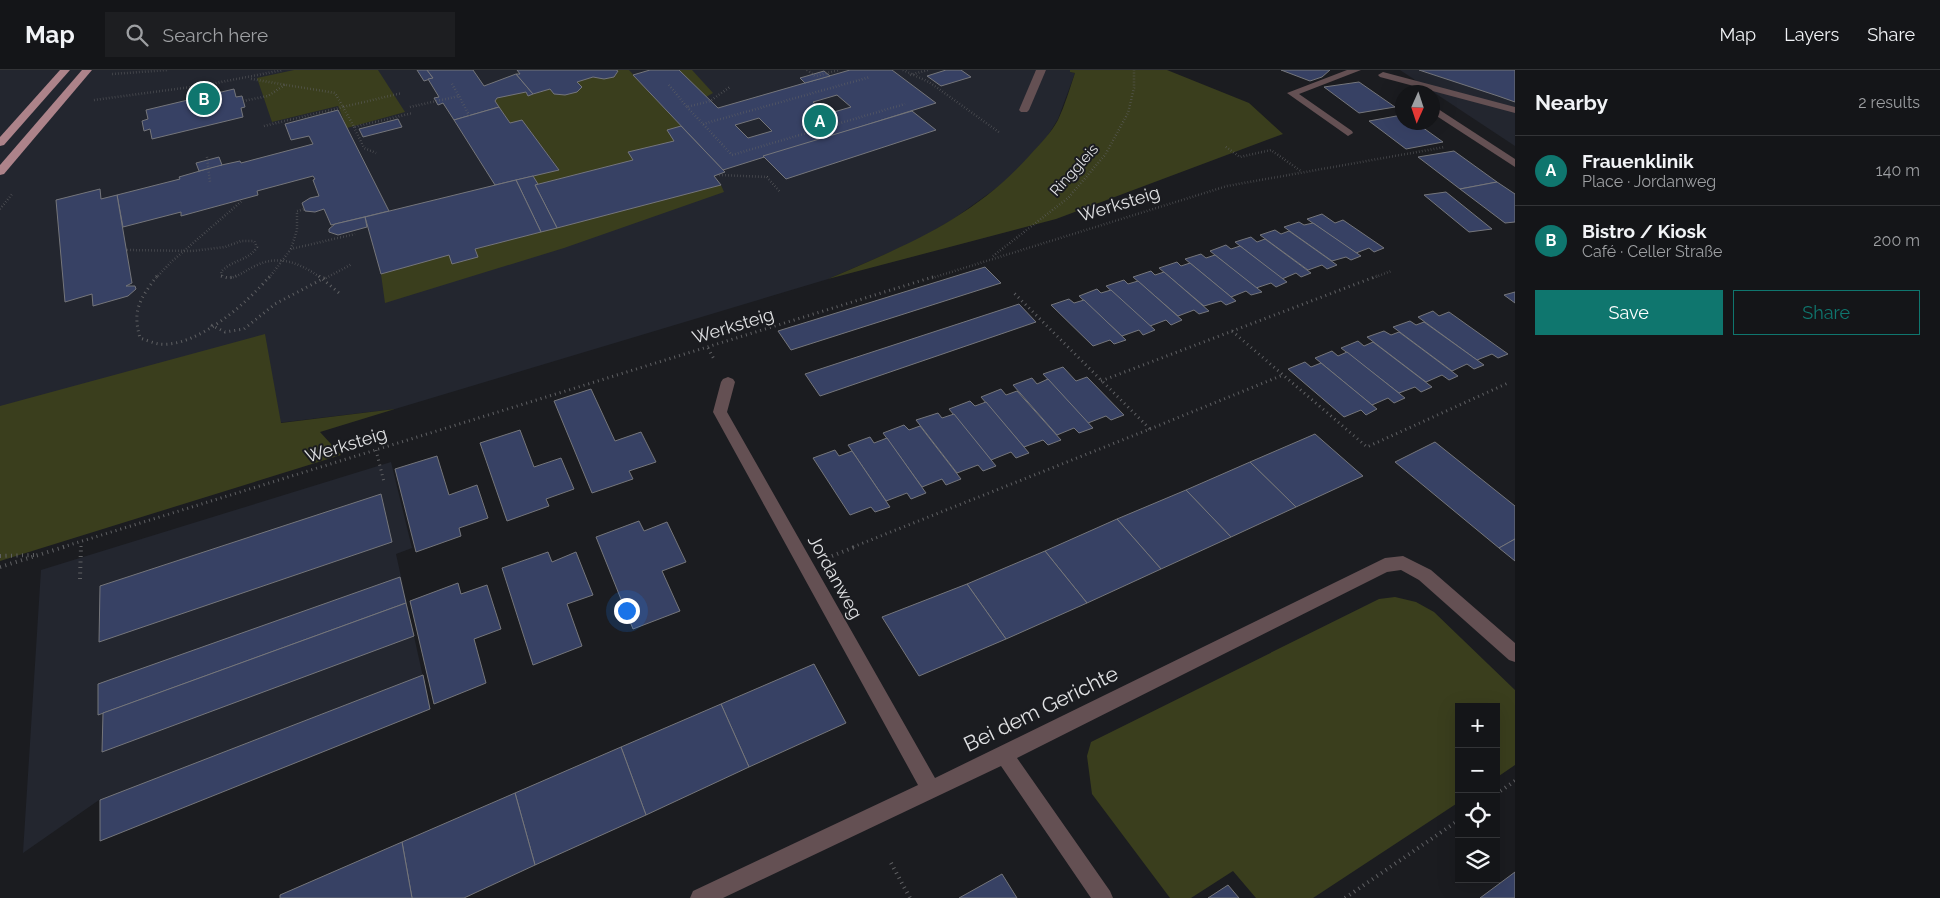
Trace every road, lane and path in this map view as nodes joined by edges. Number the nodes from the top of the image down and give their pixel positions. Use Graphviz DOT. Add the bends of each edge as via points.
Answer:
graph roads {
  1 [pos="65,70"];
  2 [pos="87,70"];
  3 [pos="117,70"];
  4 [pos="168,70"];
  5 [pos="283,70"];
  6 [pos="807,70"];
  7 [pos="840,70"];
  8 [pos="903,70"];
  9 [pos="928,70"];
  10 [pos="1041,70"];
  11 [pos="1134,70"];
  12 [pos="1356,70"];
  13 [pos="1379,72"];
  14 [pos="106,74"];
  15 [pos="115,74"];
  16 [pos="910,75"];
  17 [pos="870,77"];
  18 [pos="247,78"];
  19 [pos="286,84"];
  20 [pos="452,84"];
  21 [pos="669,85"];
  22 [pos="1399,85"];
  23 [pos="730,87"];
  24 [pos="402,92"];
  25 [pos="459,96"];
  26 [pos="95,99"];
  27 [pos="243,101"];
  28 [pos="906,104"];
  29 [pos="687,106"];
  30 [pos="343,107"];
  31 [pos="410,108"];
  32 [pos="1024,110"];
  33 [pos="1515,110"];
  34 [pos="413,113"];
  35 [pos="1440,113"];
  36 [pos="470,117"];
  37 [pos="703,124"];
  38 [pos="264,126"];
  39 [pos="354,127"];
  40 [pos="1000,133"];
  41 [pos="1348,133"];
  42 [pos="1481,140"];
  43 [pos="0,143"];
  44 [pos="1226,147"];
  45 [pos="376,153"];
  46 [pos="207,158"];
  47 [pos="1515,164"];
  48 [pos="0,172"];
  49 [pos="1302,173"];
  50 [pos="719,175"];
  51 [pos="210,182"];
  52 [pos="780,192"];
  53 [pos="243,200"];
  54 [pos="304,209"];
  55 [pos="355,234"];
  56 [pos="290,249"];
  57 [pos="127,250"];
  58 [pos="184,251"];
  59 [pos="990,258"];
  60 [pos="284,260"];
  61 [pos="352,264"];
  62 [pos="1391,271"];
  63 [pos="322,279"];
  64 [pos="339,293"];
  65 [pos="1014,293"];
  66 [pos="212,325"];
  67 [pos="1232,331"];
  68 [pos="1283,375"];
  69 [pos="1101,381"];
  70 [pos="728,382"];
  71 [pos="1508,383"];
  72 [pos="1150,429"];
  73 [pos="376,450"];
  74 [pos="384,482"];
  75 [pos="81,542"];
  76 [pos="38,555"];
  77 [pos="0,556"];
  78 [pos="0,567"];
  79 [pos="806,567"];
  80 [pos="80,579"];
  81 [pos="1515,654"];
  82 [pos="1004,755"];
  83 [pos="1515,781"];
  84 [pos="931,788"];
  85 [pos="1497,793"];
  86 [pos="1455,823"];
  87 [pos="891,863"];
  88 [pos="700,898"];
  89 [pos="910,898"];
  90 [pos="1102,898"];
  91 [pos="1345,898"];
  1 -- 43 [label="main road"];
  2 -- 48 [label="main road"];
  3 -- 15 [label="path"];
  4 -- 15 [label="path"];
  5 -- 18 [label="path"];
  6 -- 7 [label="path" via="816,76"];
  8 -- 16 [label="path"];
  9 -- 16 [label="path"];
  10 -- 32 [label="street"];
  11 -- 59 [label="path, Ringgleis" via="1128,114 1105,155 1068,198"];
  12 -- 41 [label="street" via="1292,92"];
  13 -- 22 [label="street"];
  13 -- 33 [label="street"];
  14 -- 15 [label="path"];
  16 -- 40 [label="path" via="929,82"];
  17 -- 37 [label="path"];
  18 -- 19 [label="path"];
  18 -- 26 [label="path"];
  19 -- 27 [label="path" via="268,96"];
  19 -- 30 [label="path" via="335,93"];
  20 -- 25 [label="path"];
  21 -- 29 [label="path"];
  23 -- 29 [label="path" via="710,101"];
  24 -- 30 [label="path"];
  25 -- 31 [label="path"];
  25 -- 36 [label="path"];
  28 -- 37 [label="path" via="732,155"];
  29 -- 37 [label="path"];
  30 -- 38 [label="path"];
  30 -- 39 [label="path"];
  34 -- 39 [label="path"];
  35 -- 42 [label="street"];
  39 -- 45 [label="path" via="364,148"];
  42 -- 47 [label="street"];
  42 -- 49 [label="path, Werksteig"];
  44 -- 49 [label="path" via="1240,158 1271,150"];
  46 -- 51 [label="path"];
  49 -- 59 [label="path, Werksteig" via="1227,186"];
  50 -- 52 [label="path" via="767,177"];
  53 -- 58 [label="path"];
  54 -- 56 [label="path" via="297,211 298,234"];
  55 -- 56 [label="path"];
  56 -- 60 [label="path"];
  57 -- 58 [label="path"];
  58 -- 60 [label="path" via="225,247 248,240 257,243 250,257 223,269 223,278 242,276 262,263"];
  58 -- 66 [label="path" via="139,301 135,322 137,332 146,342 168,344 185,340"];
  59 -- 73 [label="path, Werksteig"];
  60 -- 63 [label="path" via="301,263"];
  60 -- 66 [label="path" via="250,297"];
  61 -- 63 [label="path"];
  62 -- 67 [label="path"];
  63 -- 64 [label="path"];
  63 -- 66 [label="path" via="275,304 244,329 225,332"];
  65 -- 69 [label="path"];
  67 -- 68 [label="path"];
  67 -- 69 [label="path"];
  68 -- 71 [label="path" via="1367,447"];
  68 -- 72 [label="path"];
  69 -- 72 [label="path"];
  70 -- 79 [label="street, Jordanweg" via="720,412"];
  72 -- 79 [label="path"];
  73 -- 74 [label="path"];
  73 -- 75 [label="path, Werksteig"];
  75 -- 76 [label="path, Werksteig"];
  75 -- 80 [label="path"];
  76 -- 77 [label="path"];
  76 -- 78 [label="path, Werksteig"];
  79 -- 84 [label="street, Jordanweg"];
  81 -- 82 [label="street, Bei dem Gerichte" via="1425,574 1403,563 1385,565"];
  82 -- 84 [label="street, Bei dem Gerichte"];
  82 -- 90 [label="street"];
  83 -- 85 [label="path"];
  84 -- 88 [label="street, Bei dem Gerichte"];
  86 -- 91 [label="path"];
  87 -- 89 [label="path"];
}
